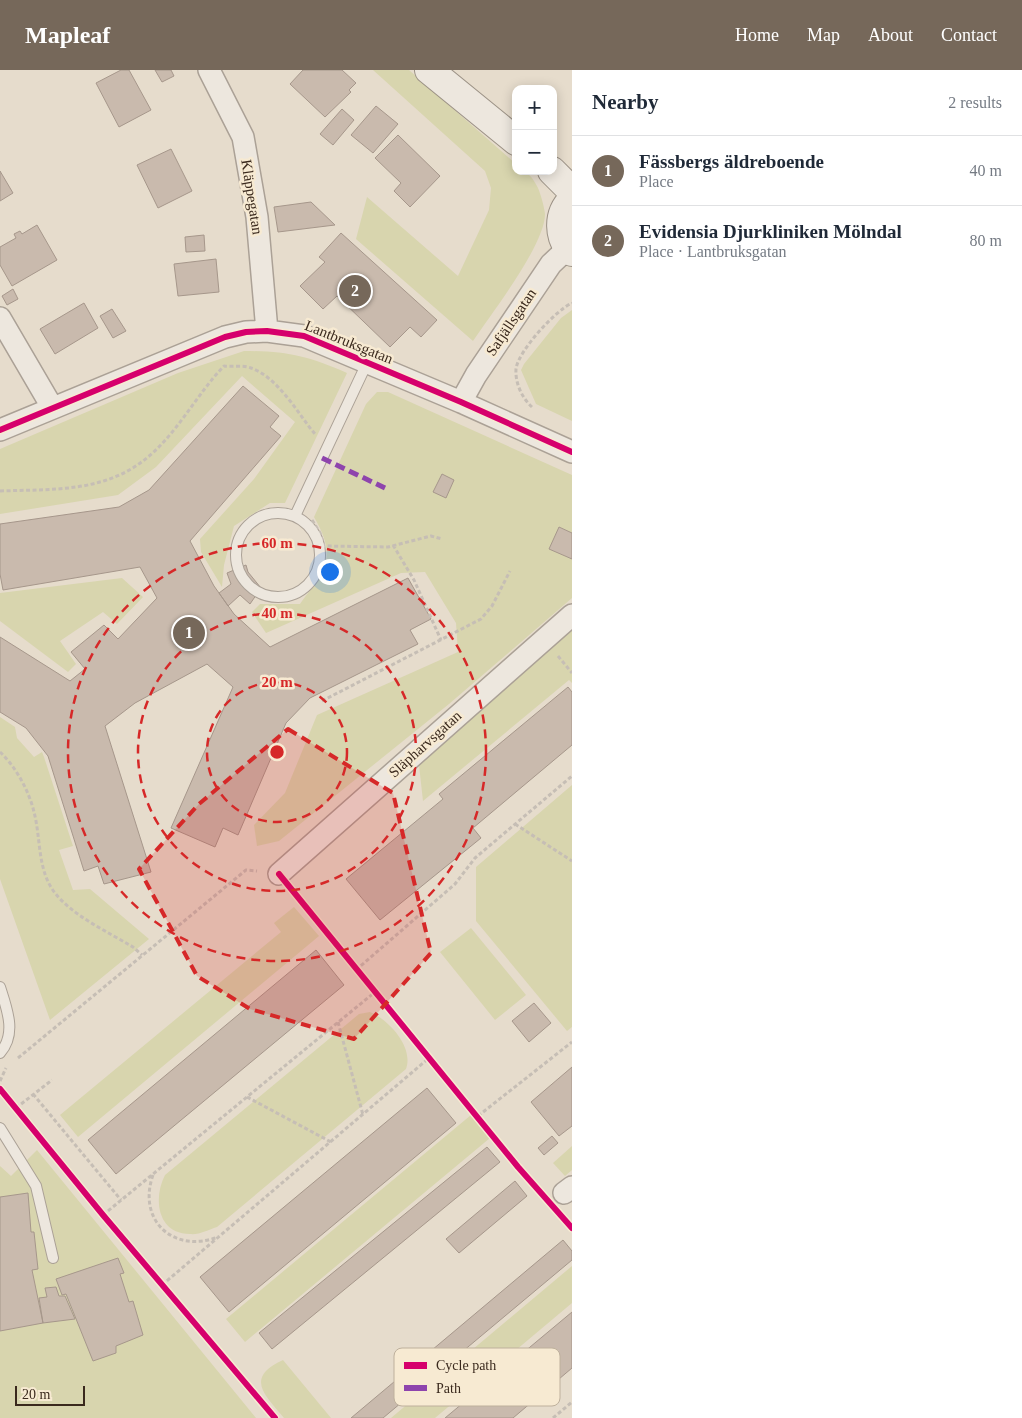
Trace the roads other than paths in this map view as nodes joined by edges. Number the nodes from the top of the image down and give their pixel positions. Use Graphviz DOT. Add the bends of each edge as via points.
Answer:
graph roads {
  1 [pos="209,70"];
  2 [pos="429,70"];
  3 [pos="512,138"];
  4 [pos="556,175"];
  5 [pos="572,191"];
  6 [pos="572,200"];
  7 [pos="570,250"];
  8 [pos="0,318"];
  9 [pos="268,331"];
  10 [pos="367,363"];
  11 [pos="461,402"];
  12 [pos="52,407"];
  13 [pos="0,430"];
  14 [pos="572,452"];
  15 [pos="295,516"];
  16 [pos="572,615"];
  17 [pos="279,874"];
  18 [pos="0,987"];
  19 [pos="0,1053"];
  20 [pos="0,1128"];
  21 [pos="53,1258"];
  1 -- 9 [label="street, Kläppegatan" via="243,137 257,217"];
  2 -- 3 [label="street"];
  4 -- 5 [label="street"];
  6 -- 7 [label="street" via="561,220 561,230"];
  7 -- 11 [label="street, Safjällsgatan" via="551,264"];
  8 -- 12 [label="street"];
  9 -- 10 [label="street, Lantbruksgatan" via="304,336"];
  9 -- 12 [label="street, Lantbruksgatan" via="246,332 225,338"];
  10 -- 11 [label="street, Lantbruksgatan"];
  10 -- 15 [label="lane"];
  11 -- 14 [label="street, Lantbruksgatan"];
  12 -- 13 [label="street, Lantbruksgatan"];
  15 -- 15 [label="lane" via="279,513 262,516 249,524 239,538 236,554 239,570 248,584 261,593 277,597 294,594 307,585 317,571 320,555 317,539"];
  16 -- 17 [label="street, Släpharvsgatan"];
  18 -- 19 [label="lane" via="8,1011 10,1035"];
  20 -- 21 [label="lane" via="36,1186"];
}
